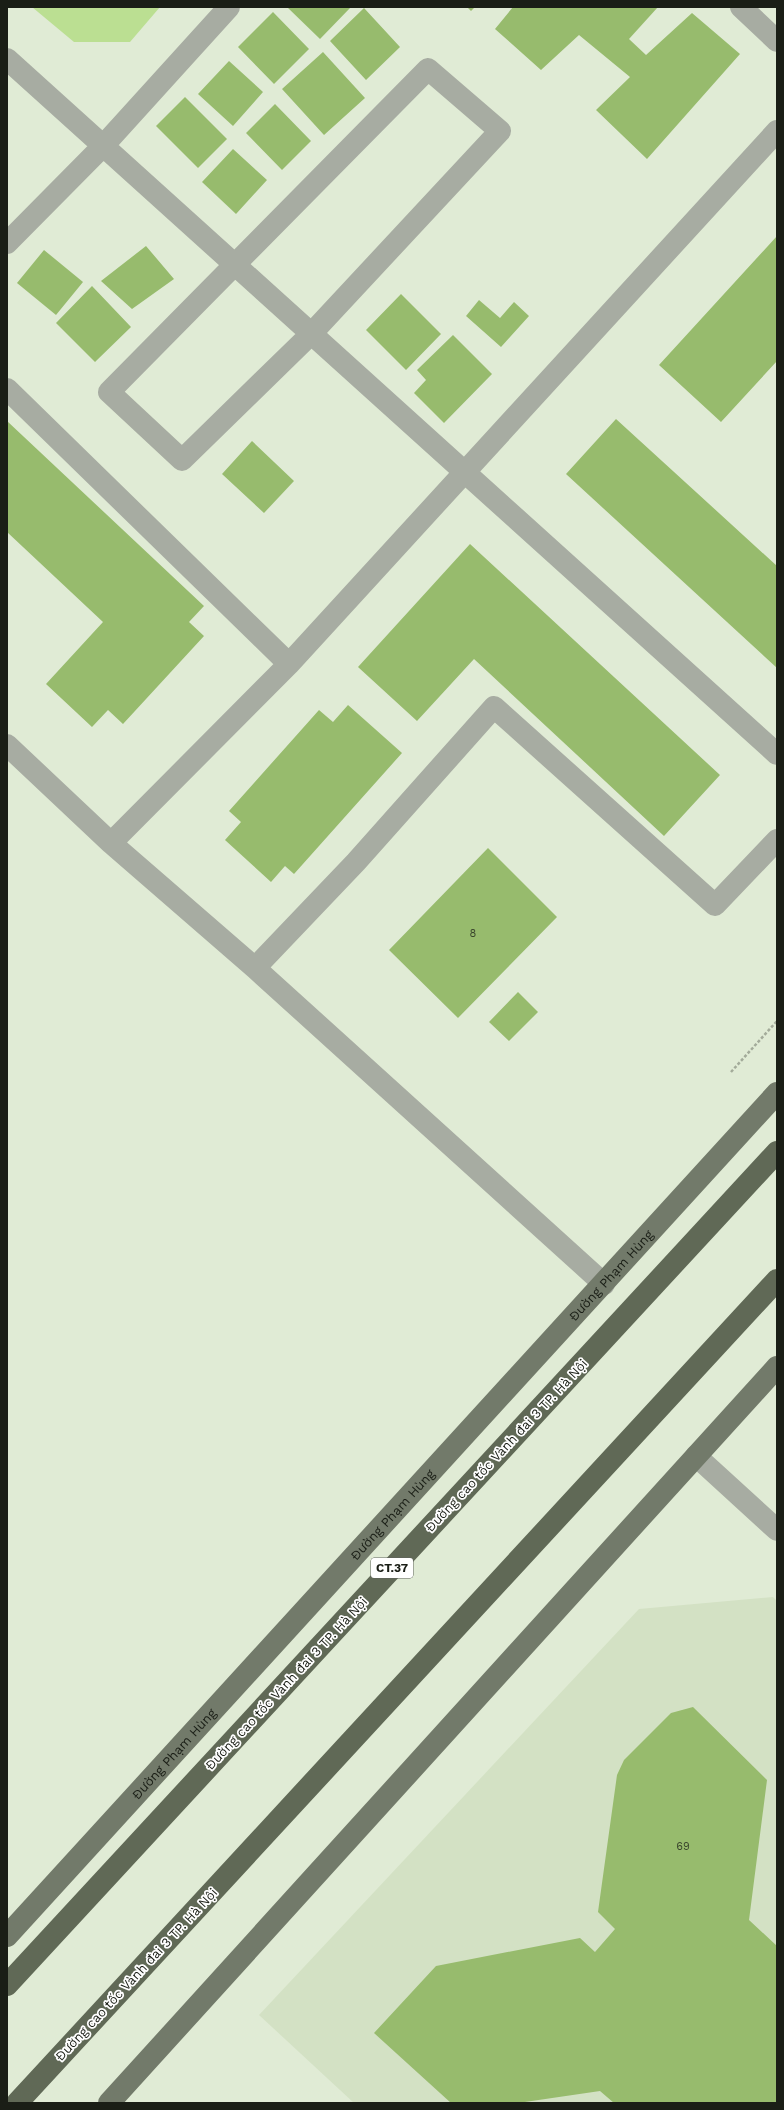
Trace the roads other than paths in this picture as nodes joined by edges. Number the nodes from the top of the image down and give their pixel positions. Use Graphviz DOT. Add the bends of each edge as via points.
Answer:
graph roads {
  1 [pos="741,7"];
  2 [pos="226,8"];
  3 [pos="777,41"];
  4 [pos="7,60"];
  5 [pos="777,131"];
  6 [pos="103,146"];
  7 [pos="7,243"];
  8 [pos="235,266"];
  9 [pos="311,334"];
  10 [pos="7,390"];
  11 [pos="465,472"];
  12 [pos="289,664"];
  13 [pos="7,745"];
  14 [pos="777,754"];
  15 [pos="777,840"];
  16 [pos="111,843"];
  17 [pos="256,968"];
  18 [pos="777,1093"];
  19 [pos="777,1152"];
  20 [pos="777,1280"];
  21 [pos="604,1284"];
  22 [pos="775,1373"];
  23 [pos="696,1456"];
  24 [pos="777,1530"];
  25 [pos="7,1936"];
  26 [pos="7,1985"];
  27 [pos="17,2103"];
  28 [pos="109,2103"];
  1 -- 3 [label="street"];
  2 -- 6 [label="street"];
  4 -- 6 [label="street"];
  5 -- 11 [label="street"];
  6 -- 7 [label="street"];
  6 -- 8 [label="street"];
  8 -- 9 [label="street"];
  8 -- 9 [label="street" via="110,392 182,460"];
  8 -- 9 [label="street" via="428,69 500,131"];
  9 -- 11 [label="street"];
  10 -- 12 [label="street"];
  11 -- 12 [label="street"];
  11 -- 14 [label="street"];
  12 -- 16 [label="street"];
  13 -- 16 [label="street"];
  15 -- 17 [label="street" via="715,905 494,707 356,862"];
  16 -- 17 [label="street"];
  17 -- 21 [label="street"];
  18 -- 21 [label="main road, Đường Phạm Hùng"];
  19 -- 26 [label="highway, Đường cao tốc Vành đai 3 TP. Hà Nội / CT.37"];
  20 -- 27 [label="highway, Đường cao tốc Vành đai 3 TP. Hà Nội"];
  21 -- 25 [label="main road, Đường Phạm Hùng"];
  22 -- 23 [label="main road"];
  23 -- 24 [label="street"];
  23 -- 28 [label="main road"];
}
